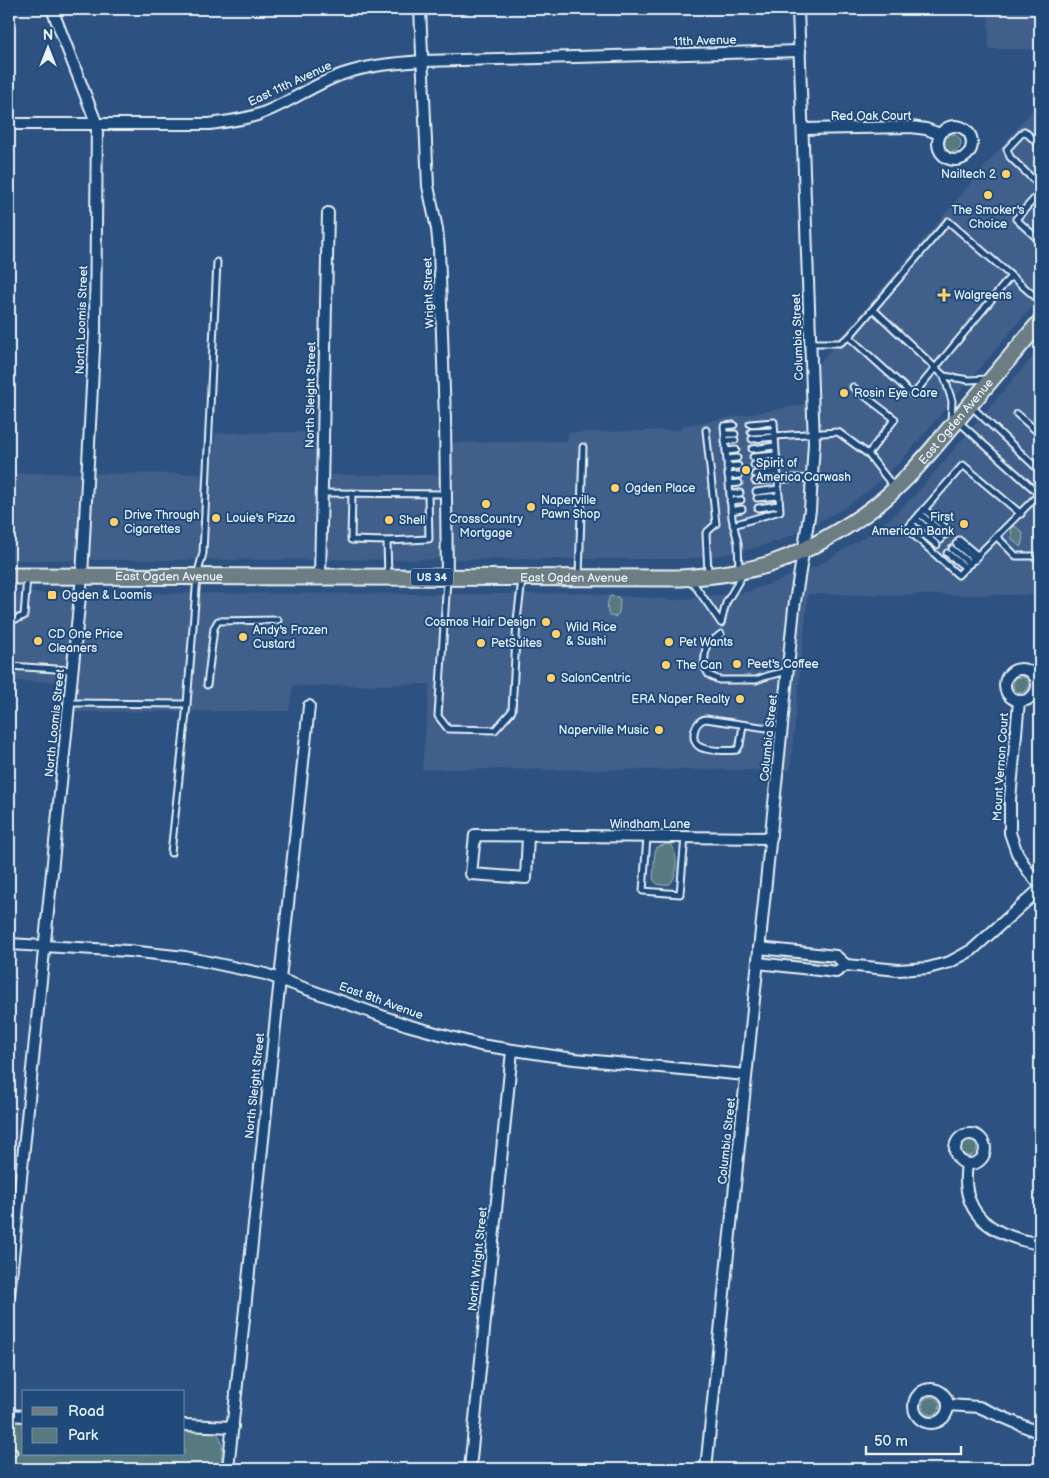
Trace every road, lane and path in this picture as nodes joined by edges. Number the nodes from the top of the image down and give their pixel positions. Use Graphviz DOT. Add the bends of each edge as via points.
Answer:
graph roads {
  1 [pos="52,9"];
  2 [pos="420,9"];
  3 [pos="798,9"];
  4 [pos="1039,9"];
  5 [pos="1040,28"];
  6 [pos="800,51"];
  7 [pos="611,57"];
  8 [pos="422,61"];
  9 [pos="9,124"];
  10 [pos="97,125"];
  11 [pos="802,129"];
  12 [pos="940,134"];
  13 [pos="1040,144"];
  14 [pos="1040,186"];
  15 [pos="1040,202"];
  16 [pos="328,214"];
  17 [pos="1040,230"];
  18 [pos="1035,236"];
  19 [pos="1040,241"];
  20 [pos="218,262"];
  21 [pos="1011,276"];
  22 [pos="1040,301"];
  23 [pos="873,309"];
  24 [pos="1040,322"];
  25 [pos="849,337"];
  26 [pos="810,343"];
  27 [pos="935,368"];
  28 [pos="944,376"];
  29 [pos="992,379"];
  30 [pos="853,387"];
  31 [pos="970,405"];
  32 [pos="1017,414"];
  33 [pos="750,424"];
  34 [pos="953,424"];
  35 [pos="734,425"];
  36 [pos="706,430"];
  37 [pos="751,432"];
  38 [pos="814,433"];
  39 [pos="725,434"];
  40 [pos="735,434"];
  41 [pos="1040,434"];
  42 [pos="775,435"];
  43 [pos="752,439"];
  44 [pos="735,440"];
  45 [pos="725,441"];
  46 [pos="775,446"];
  47 [pos="583,447"];
  48 [pos="752,448"];
  49 [pos="736,450"];
  50 [pos="726,451"];
  51 [pos="868,454"];
  52 [pos="776,455"];
  53 [pos="753,457"];
  54 [pos="737,458"];
  55 [pos="727,459"];
  56 [pos="776,462"];
  57 [pos="754,464"];
  58 [pos="738,466"];
  59 [pos="727,467"];
  60 [pos="1040,471"];
  61 [pos="777,472"];
  62 [pos="755,474"];
  63 [pos="738,475"];
  64 [pos="728,476"];
  65 [pos="778,479"];
  66 [pos="812,479"];
  67 [pos="755,481"];
  68 [pos="739,483"];
  69 [pos="729,484"];
  70 [pos="778,489"];
  71 [pos="896,489"];
  72 [pos="756,492"];
  73 [pos="322,493"];
  74 [pos="352,493"];
  75 [pos="740,493"];
  76 [pos="428,494"];
  77 [pos="447,494"];
  78 [pos="730,494"];
  79 [pos="1040,494"];
  80 [pos="779,496"];
  81 [pos="757,498"];
  82 [pos="741,500"];
  83 [pos="730,501"];
  84 [pos="779,505"];
  85 [pos="758,508"];
  86 [pos="742,509"];
  87 [pos="731,510"];
  88 [pos="922,512"];
  89 [pos="1021,514"];
  90 [pos="916,519"];
  91 [pos="911,524"];
  92 [pos="733,525"];
  93 [pos="997,537"];
  94 [pos="387,541"];
  95 [pos="937,545"];
  96 [pos="803,550"];
  97 [pos="948,553"];
  98 [pos="1040,556"];
  99 [pos="972,562"];
  100 [pos="742,570"];
  101 [pos="9,576"];
  102 [pos="27,576"];
  103 [pos="82,576"];
  104 [pos="197,576"];
  105 [pos="320,576"];
  106 [pos="708,576"];
  107 [pos="388,577"];
  108 [pos="447,577"];
  109 [pos="522,577"];
  110 [pos="579,577"];
  111 [pos="688,577"];
  112 [pos="278,620"];
  113 [pos="721,634"];
  114 [pos="9,666"];
  115 [pos="73,670"];
  116 [pos="788,671"];
  117 [pos="207,685"];
  118 [pos="1019,702"];
  119 [pos="70,703"];
  120 [pos="187,704"];
  121 [pos="308,706"];
  122 [pos="743,725"];
  123 [pos="782,730"];
  124 [pos="528,836"];
  125 [pos="647,836"];
  126 [pos="685,837"];
  127 [pos="771,838"];
  128 [pos="171,853"];
  129 [pos="1040,884"];
  130 [pos="1040,889"];
  131 [pos="9,944"];
  132 [pos="46,946"];
  133 [pos="759,948"];
  134 [pos="758,963"];
  135 [pos="846,965"];
  136 [pos="279,978"];
  137 [pos="512,1051"];
  138 [pos="746,1075"];
  139 [pos="967,1164"];
  140 [pos="1040,1244"];
  141 [pos="9,1296"];
  142 [pos="948,1405"];
  143 [pos="9,1415"];
  144 [pos="22,1416"];
  145 [pos="185,1425"];
  146 [pos="233,1428"];
  147 [pos="1040,1433"];
  148 [pos="228,1469"];
  149 [pos="470,1469"];
  150 [pos="706,1469"];
  1 -- 10 [label="street, North Loomis Street"];
  2 -- 8 [label="street, Wright Street"];
  3 -- 6 [label="street, Columbia Street"];
  4 -- 5 [label="lane"];
  6 -- 7 [label="street, 11th Avenue"];
  6 -- 11 [label="street, Columbia Street"];
  7 -- 8 [label="street, East 11th Avenue"];
  8 -- 10 [label="street, East 11th Avenue" via="345,73 257,115 230,122"];
  8 -- 77 [label="street, Wright Street" via="428,186 438,229"];
  9 -- 10 [label="street, East 11th Avenue"];
  10 -- 103 [label="street, North Loomis Street" via="95,320"];
  11 -- 12 [label="street, Red Oak Court" via="910,126"];
  11 -- 26 [label="street, Columbia Street"];
  13 -- 14 [label="lane" via="1024,131 1007,149 1010,157"];
  15 -- 18 [label="lane" via="1035,198 1016,219"];
  16 -- 73 [label="street, North Sleight Street"];
  17 -- 18 [label="lane"];
  18 -- 19 [label="lane"];
  20 -- 104 [label="lane" via="203,553"];
  21 -- 22 [label="lane"];
  21 -- 23 [label="lane" via="948,221"];
  21 -- 27 [label="lane"];
  23 -- 25 [label="lane"];
  23 -- 27 [label="lane"];
  24 -- 29 [label="main road, East Ogden Avenue / US 34"];
  25 -- 26 [label="lane" via="840,343"];
  25 -- 27 [label="lane" via="913,395"];
  26 -- 38 [label="street, Columbia Street"];
  27 -- 28 [label="lane"];
  28 -- 29 [label="lane"];
  28 -- 34 [label="lane" via="952,401"];
  29 -- 31 [label="main road, East Ogden Avenue / US 34"];
  30 -- 51 [label="lane" via="895,419"];
  31 -- 34 [label="main road, East Ogden Avenue / US 34"];
  31 -- 60 [label="lane"];
  32 -- 41 [label="lane"];
  33 -- 42 [label="lane" via="774,422"];
  34 -- 71 [label="main road, East Ogden Avenue / US 34"];
  34 -- 79 [label="lane"];
  35 -- 39 [label="lane" via="724,426"];
  36 -- 106 [label="lane" via="716,524 706,533"];
  37 -- 42 [label="lane"];
  38 -- 42 [label="lane"];
  38 -- 51 [label="lane" via="838,432"];
  38 -- 66 [label="street, Columbia Street"];
  39 -- 40 [label="lane"];
  39 -- 45 [label="lane"];
  42 -- 43 [label="lane"];
  42 -- 46 [label="lane"];
  44 -- 45 [label="lane"];
  45 -- 50 [label="lane"];
  46 -- 48 [label="lane"];
  46 -- 52 [label="lane"];
  47 -- 110 [label="lane"];
  49 -- 50 [label="lane"];
  50 -- 55 [label="lane"];
  51 -- 71 [label="lane"];
  52 -- 53 [label="lane"];
  52 -- 56 [label="lane"];
  54 -- 55 [label="lane"];
  55 -- 59 [label="lane"];
  56 -- 57 [label="lane"];
  56 -- 61 [label="lane"];
  58 -- 59 [label="lane"];
  59 -- 64 [label="lane"];
  61 -- 62 [label="lane"];
  61 -- 65 [label="lane"];
  63 -- 64 [label="lane"];
  64 -- 69 [label="lane"];
  65 -- 66 [label="lane"];
  65 -- 67 [label="lane"];
  65 -- 70 [label="lane"];
  66 -- 96 [label="street, Columbia Street"];
  68 -- 69 [label="lane"];
  69 -- 78 [label="lane"];
  70 -- 72 [label="lane"];
  70 -- 80 [label="lane"];
  71 -- 96 [label="main road, East Ogden Avenue / US 34" via="848,525"];
  73 -- 74 [label="lane"];
  73 -- 105 [label="street, North Sleight Street"];
  74 -- 76 [label="lane"];
  74 -- 94 [label="lane" via="351,540"];
  75 -- 78 [label="lane"];
  76 -- 77 [label="lane"];
  76 -- 94 [label="lane" via="429,539"];
  77 -- 108 [label="street, Wright Street"];
  78 -- 83 [label="lane"];
  79 -- 89 [label="lane"];
  80 -- 81 [label="lane"];
  80 -- 84 [label="lane"];
  82 -- 83 [label="lane"];
  83 -- 87 [label="lane"];
  84 -- 85 [label="lane"];
  84 -- 92 [label="lane" via="780,510"];
  86 -- 87 [label="lane"];
  87 -- 92 [label="lane"];
  88 -- 89 [label="lane" via="963,465"];
  88 -- 90 [label="lane"];
  88 -- 90 [label="lane" via="945,535"];
  89 -- 93 [label="lane"];
  90 -- 91 [label="lane"];
  91 -- 95 [label="lane"];
  91 -- 99 [label="lane" via="907,529 958,575"];
  92 -- 100 [label="lane"];
  93 -- 98 [label="lane" via="1016,556"];
  93 -- 99 [label="lane"];
  94 -- 107 [label="lane"];
  96 -- 100 [label="main road, East Ogden Avenue / US 34" via="770,564"];
  96 -- 116 [label="street, Columbia Street"];
  97 -- 99 [label="lane"];
  99 -- 99 [label="lane" via="956,544"];
  100 -- 106 [label="main road, East Ogden Avenue / US 34"];
  100 -- 111 [label="lane" via="726,603 721,623"];
  101 -- 102 [label="main road, East Ogden Avenue / US 34"];
  102 -- 103 [label="main road, East Ogden Avenue / US 34"];
  102 -- 114 [label="lane" via="24,616 11,621"];
  103 -- 104 [label="main road, East Ogden Avenue / US 34"];
  103 -- 115 [label="street, North Loomis Street"];
  104 -- 105 [label="main road, East Ogden Avenue / US 34"];
  104 -- 120 [label="lane"];
  105 -- 107 [label="main road, East Ogden Avenue / US 34"];
  106 -- 111 [label="main road, East Ogden Avenue / US 34"];
  107 -- 108 [label="main road, East Ogden Avenue / US 34"];
  108 -- 109 [label="main road, East Ogden Avenue / US 34"];
  108 -- 109 [label="lane" via="438,716 448,729 495,730 512,710"];
  109 -- 110 [label="main road, East Ogden Avenue / US 34"];
  110 -- 111 [label="main road, East Ogden Avenue / US 34"];
  112 -- 117 [label="lane" via="218,621 214,628"];
  113 -- 116 [label="lane" via="706,646 704,666 709,675 719,680 756,680"];
  114 -- 115 [label="lane"];
  115 -- 119 [label="street, North Loomis Street"];
  116 -- 123 [label="street, Columbia Street"];
  118 -- 129 [label="street, Mount Vernon Court" via="1009,824 1017,853"];
  119 -- 120 [label="lane"];
  119 -- 132 [label="street, North Loomis Street"];
  120 -- 128 [label="lane"];
  121 -- 136 [label="street, North Sleight Street"];
  122 -- 122 [label="lane" via="700,720 695,743 701,748 737,750"];
  122 -- 123 [label="lane"];
  123 -- 127 [label="street, Columbia Street"];
  124 -- 124 [label="street, Windham Lane" via="526,878 471,874 475,835"];
  124 -- 125 [label="street, Windham Lane"];
  125 -- 126 [label="street, Windham Lane"];
  125 -- 126 [label="lane" via="643,891 680,894"];
  126 -- 127 [label="street, Windham Lane"];
  127 -- 133 [label="street, Columbia Street"];
  130 -- 135 [label="street" via="984,941 945,964 914,970"];
  131 -- 132 [label="street, East 8th Avenue"];
  132 -- 136 [label="street, East 8th Avenue" via="185,957"];
  132 -- 141 [label="street, North Loomis Street"];
  133 -- 134 [label="street, Columbia Street"];
  133 -- 135 [label="street" via="836,956"];
  134 -- 135 [label="street" via="836,972"];
  134 -- 138 [label="street, Columbia Street"];
  136 -- 137 [label="street, East 8th Avenue" via="407,1025"];
  136 -- 146 [label="street, North Sleight Street"];
  137 -- 138 [label="street, East 8th Avenue"];
  137 -- 149 [label="street, North Wright Street"];
  138 -- 150 [label="street, Columbia Street"];
  139 -- 140 [label="street" via="966,1193 977,1213 1004,1235"];
  142 -- 147 [label="street" via="979,1407"];
  143 -- 144 [label="street"];
  145 -- 146 [label="street"];
  146 -- 148 [label="street, North Sleight Street"];
}
